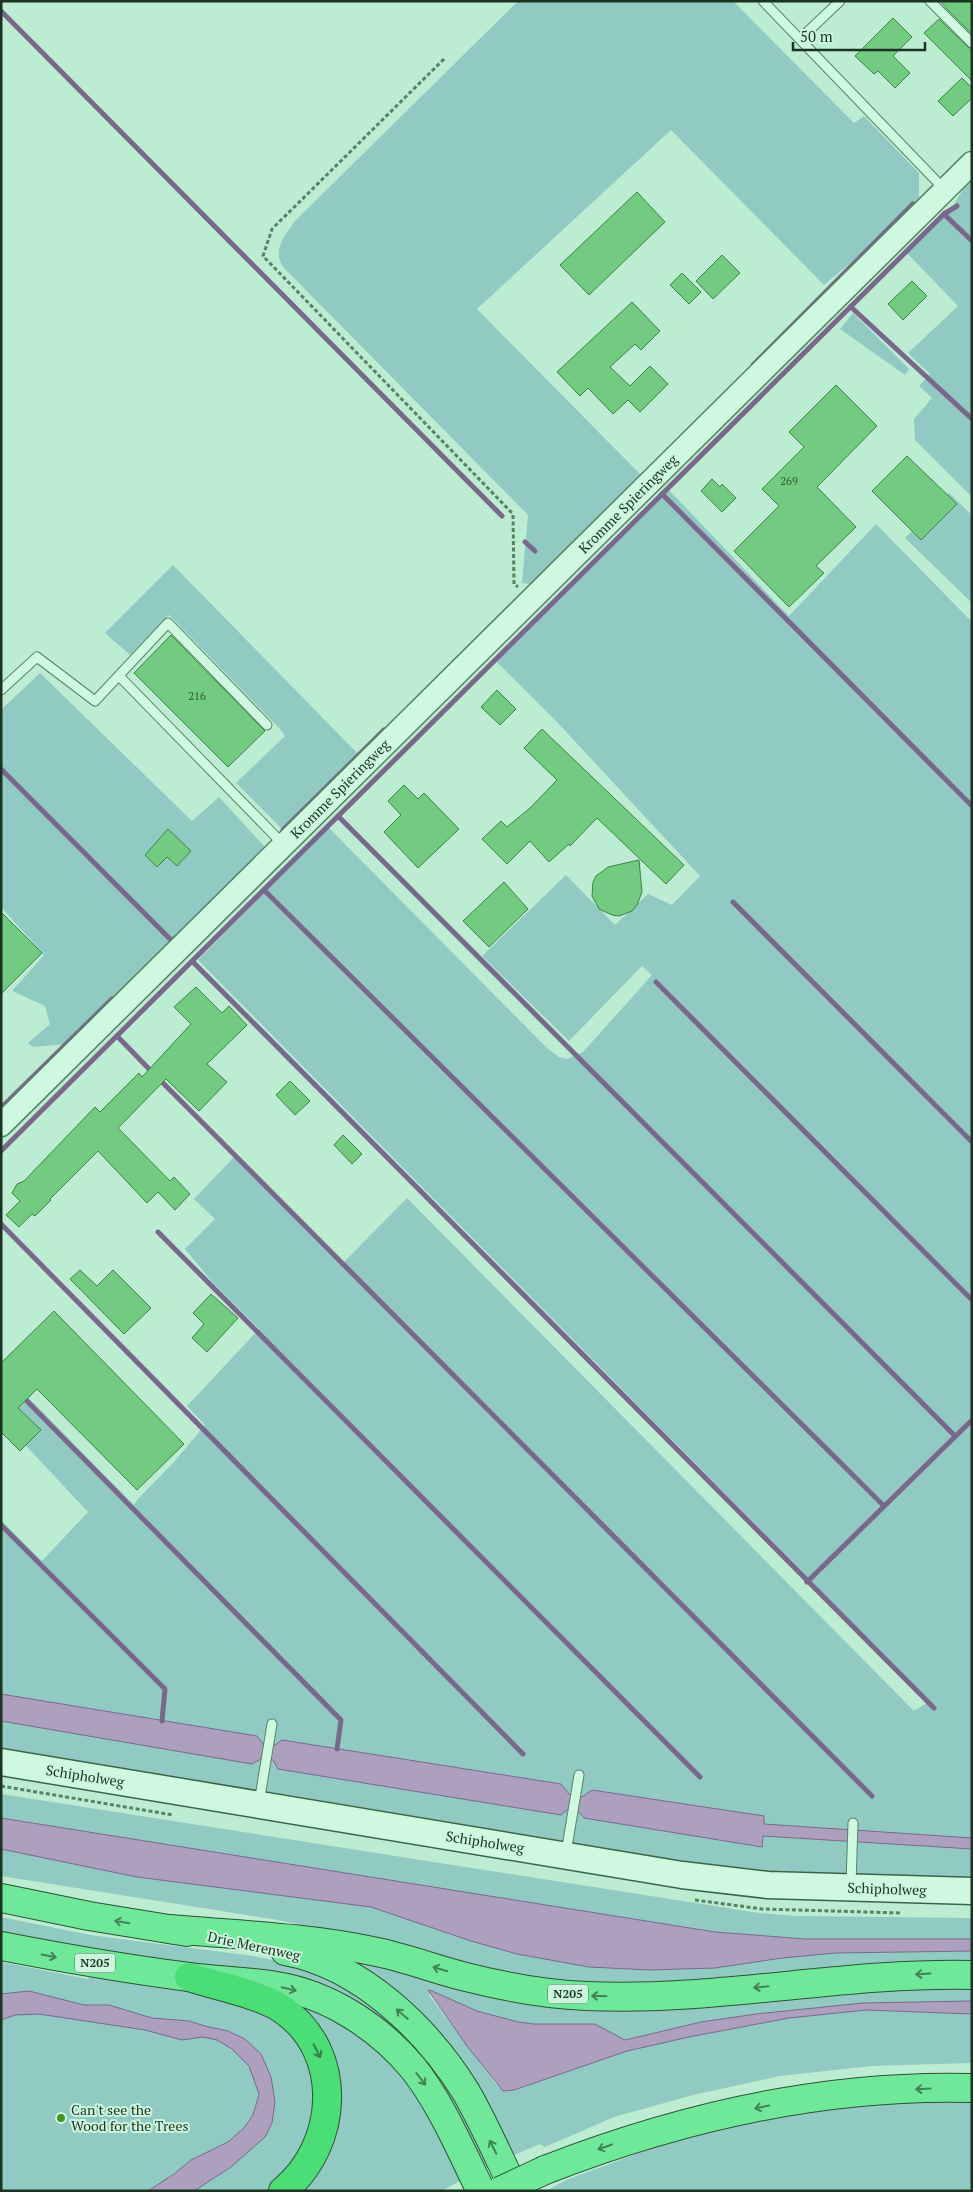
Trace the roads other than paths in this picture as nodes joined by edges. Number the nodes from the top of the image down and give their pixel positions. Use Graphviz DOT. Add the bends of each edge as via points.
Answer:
graph roads {
  1 [pos="763,1"];
  2 [pos="840,1"];
  3 [pos="930,1"];
  4 [pos="800,39"];
  5 [pos="972,43"];
  6 [pos="972,163"];
  7 [pos="945,190"];
  8 [pos="119,676"];
  9 [pos="1,690"];
  10 [pos="267,724"];
  11 [pos="284,845"];
  12 [pos="1,1125"];
  13 [pos="272,1724"];
  14 [pos="1,1762"];
  15 [pos="579,1775"];
  16 [pos="259,1805"];
  17 [pos="853,1826"];
  18 [pos="566,1856"];
  19 [pos="851,1888"];
  20 [pos="972,1891"];
  21 [pos="1,1898"];
  22 [pos="170,1929"];
  23 [pos="1,1946"];
  24 [pos="972,1974"];
  25 [pos="189,1977"];
  26 [pos="972,2088"];
  27 [pos="283,2191"];
  28 [pos="481,2191"];
  29 [pos="500,2191"];
  30 [pos="515,2191"];
  1 -- 4 [label="lane"];
  2 -- 4 [label="lane"];
  3 -- 5 [label="lane"];
  4 -- 7 [label="lane"];
  6 -- 7 [label="street, Kromme Spieringweg"];
  7 -- 11 [label="street, Kromme Spieringweg"];
  8 -- 9 [label="lane" via="95,701 37,657"];
  8 -- 10 [label="lane" via="168,623"];
  8 -- 11 [label="lane, Kromme Spieringweg"];
  11 -- 12 [label="street, Kromme Spieringweg"];
  13 -- 16 [label="lane"];
  14 -- 16 [label="main road, Schipholweg"];
  15 -- 18 [label="lane"];
  16 -- 18 [label="main road, Schipholweg"];
  17 -- 19 [label="lane"];
  18 -- 19 [label="main road, Schipholweg" via="768,1885"];
  19 -- 20 [label="main road, Schipholweg"];
  22 -- 21 [label="highway, Drie Merenweg / N205, one-way"];
  24 -- 22 [label="highway, N205, one-way" via="859,1978 645,1998 584,1996 521,1989 373,1951 333,1944"];
  30 -- 22 [label="highway, Drie Merenweg / N205, one-way" via="466,2092 438,2052 410,2021 376,1993 331,1966 290,1952"];
  23 -- 25 [label="highway, N205, one-way"];
  25 -- 27 [label="highway, N205, one-way" via="270,2002 299,2024 319,2055 325,2075 327,2105 323,2132 311,2161"];
  25 -- 28 [label="highway, N205, one-way" via="276,1986 308,1994 350,2014 372,2030 393,2047 428,2088"];
  26 -- 29 [label="highway, one-way, bridge" via="837,2095 710,2117 604,2147"];
}
